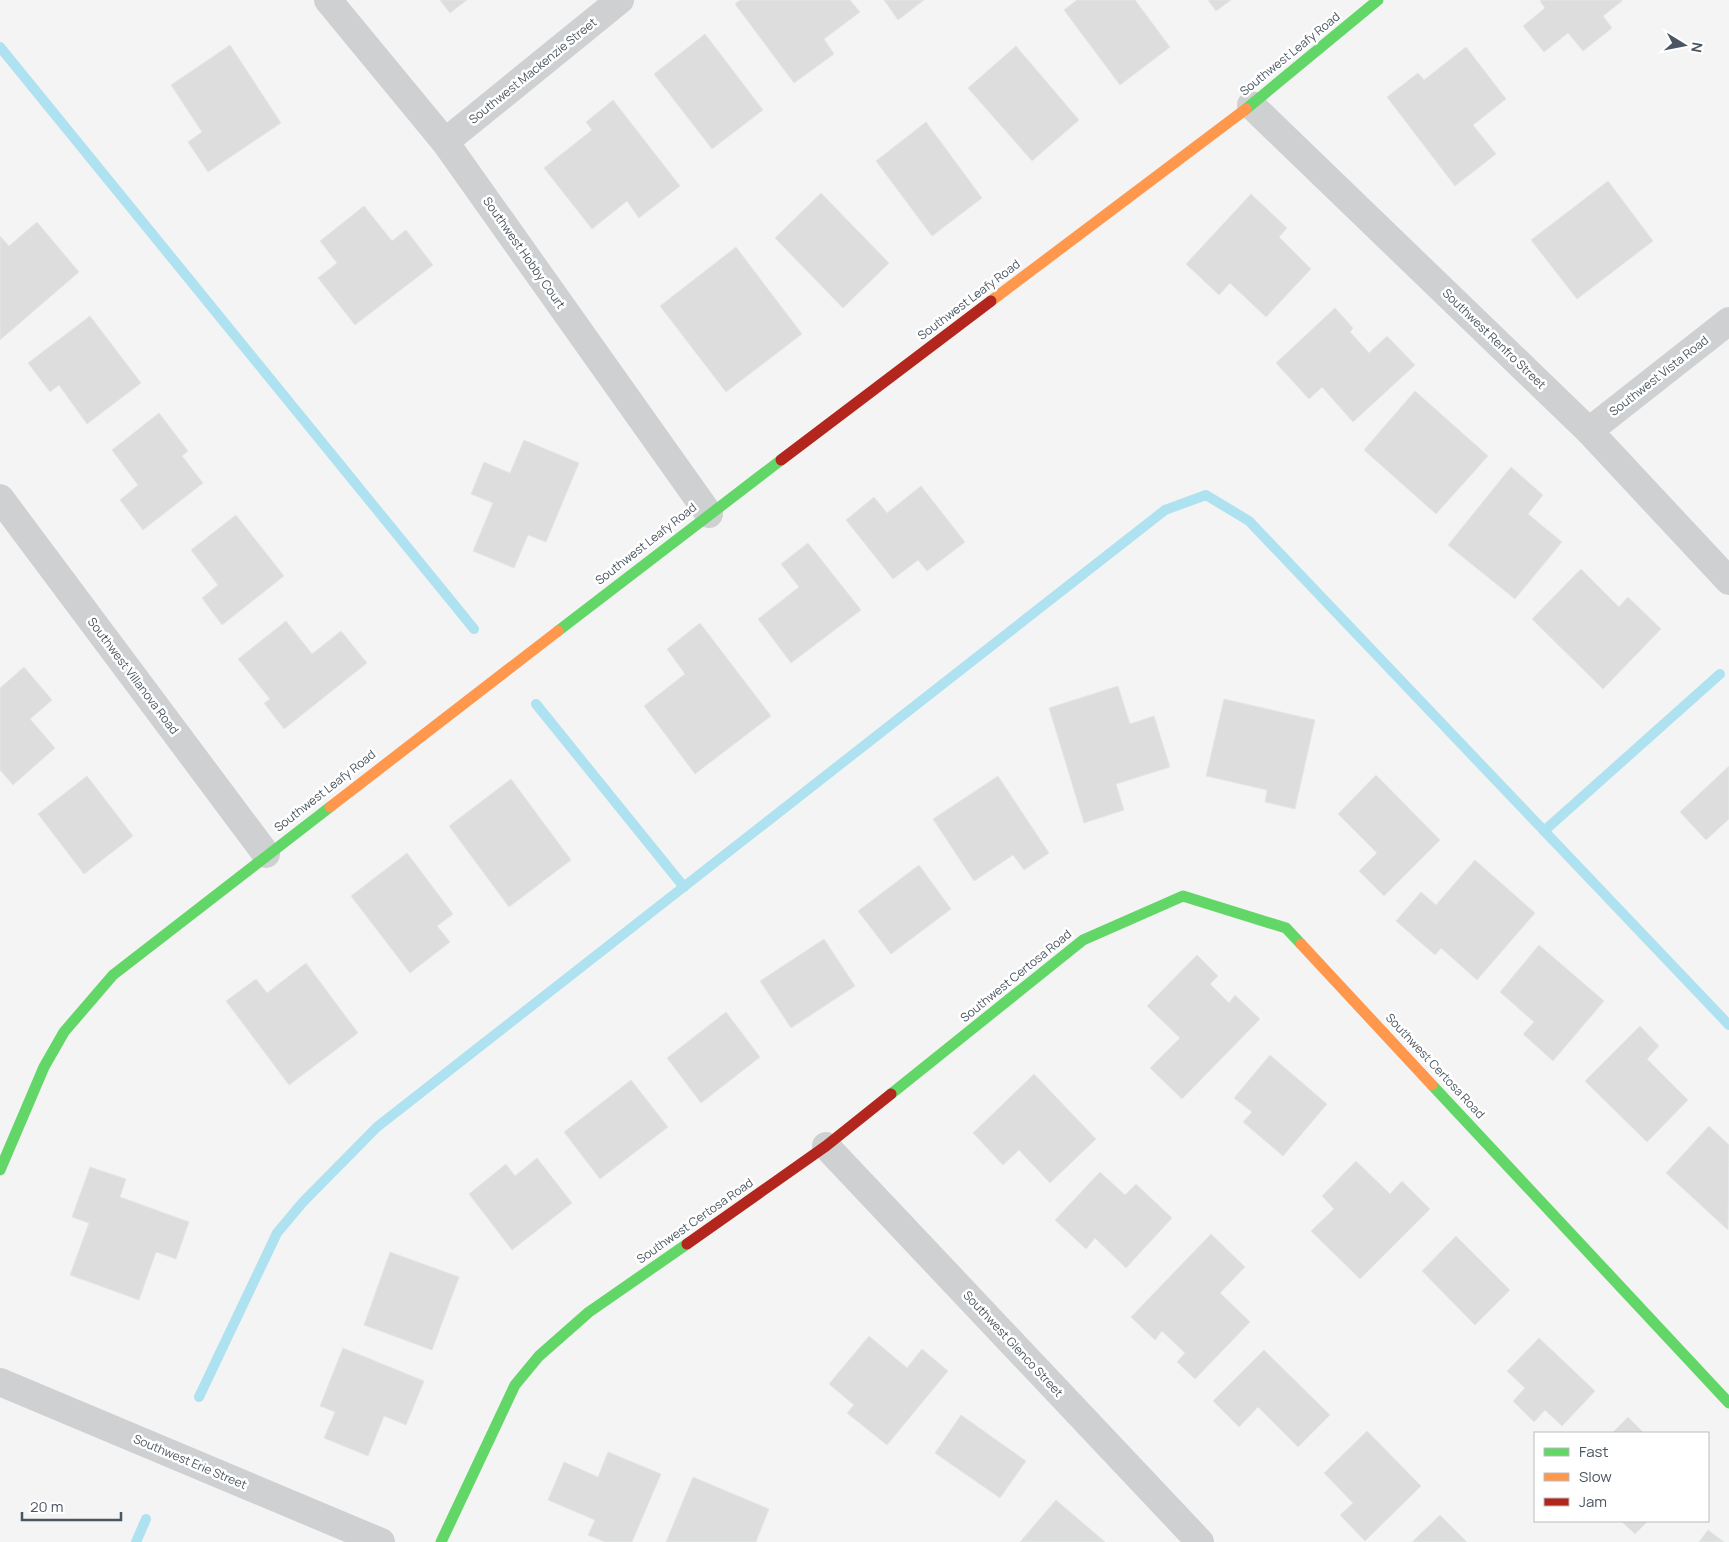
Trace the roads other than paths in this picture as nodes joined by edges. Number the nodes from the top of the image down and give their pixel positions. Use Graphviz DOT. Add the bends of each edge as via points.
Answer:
graph roads {
  1 [pos="328,0"];
  2 [pos="620,0"];
  3 [pos="1378,0"];
  4 [pos="1251,105"];
  5 [pos="445,142"];
  6 [pos="1729,321"];
  7 [pos="1589,432"];
  8 [pos="0,498"];
  9 [pos="709,514"];
  10 [pos="1729,581"];
  11 [pos="266,854"];
  12 [pos="826,1146"];
  13 [pos="0,1170"];
  14 [pos="0,1382"];
  15 [pos="1729,1403"];
  16 [pos="381,1542"];
  17 [pos="441,1542"];
  18 [pos="1200,1542"];
  1 -- 5 [label="street, Southwest Hobby Court"];
  2 -- 5 [label="street, Southwest Mackenzie Street"];
  3 -- 4 [label="street, Southwest Leafy Road"];
  4 -- 7 [label="street, Southwest Renfro Street"];
  4 -- 9 [label="street, Southwest Leafy Road"];
  5 -- 9 [label="street, Southwest Hobby Court"];
  6 -- 7 [label="street, Southwest Vista Road"];
  7 -- 10 [label="street, Southwest Renfro Street"];
  8 -- 11 [label="street, Southwest Villanova Road"];
  9 -- 11 [label="street, Southwest Leafy Road"];
  11 -- 13 [label="street, Southwest Leafy Road" via="113,974 86,1004 64,1032 44,1067"];
  12 -- 15 [label="street, Southwest Certosa Road" via="1083,940 1183,896 1286,928"];
  12 -- 17 [label="street, Southwest Certosa Road" via="589,1312 539,1356 515,1385"];
  12 -- 18 [label="street, Southwest Glenco Street"];
  14 -- 16 [label="street, Southwest Erie Street"];
}
